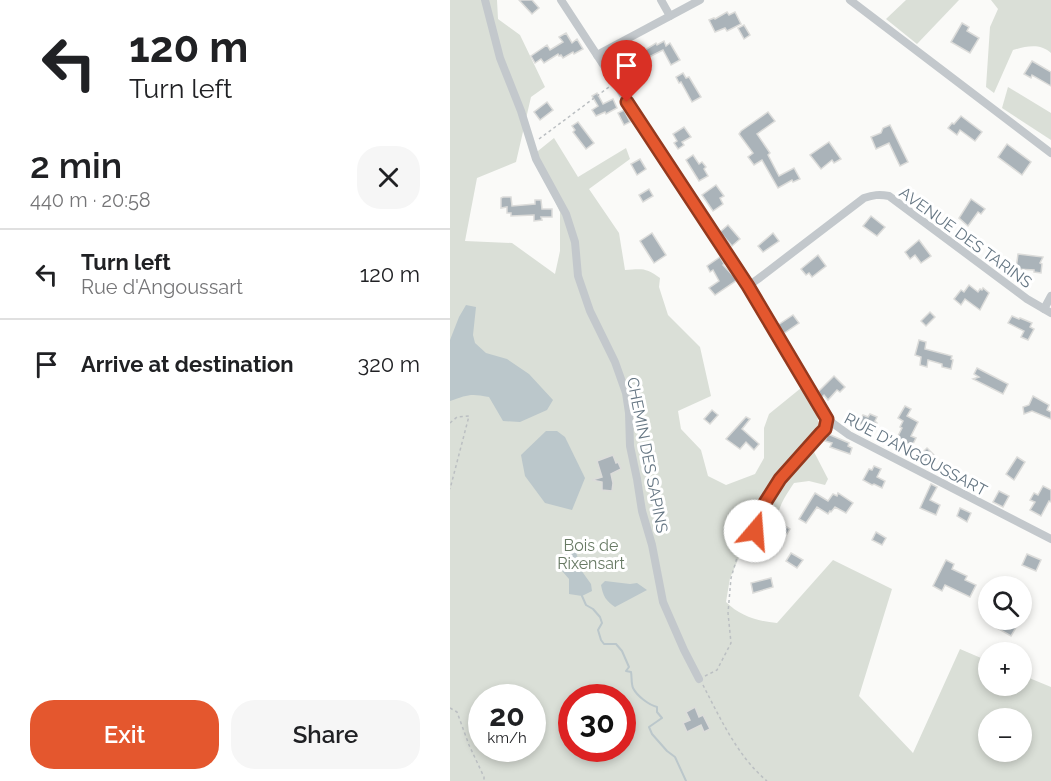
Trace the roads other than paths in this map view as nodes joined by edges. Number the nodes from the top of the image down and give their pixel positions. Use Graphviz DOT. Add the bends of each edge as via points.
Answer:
graph roads {
  1 [pos="485,0"];
  2 [pos="561,0"];
  3 [pos="661,0"];
  4 [pos="700,0"];
  5 [pos="850,0"];
  6 [pos="670,16"];
  7 [pos="597,55"];
  8 [pos="1051,153"];
  9 [pos="748,286"];
  10 [pos="1051,296"];
  11 [pos="1048,311"];
  12 [pos="827,419"];
  13 [pos="1051,539"];
  14 [pos="759,555"];
  15 [pos="699,678"];
  1 -- 15 [label="street, CHEMIN DES SAPINS" via="500,58 531,146 566,214 575,242 578,276 590,311 626,393 630,446 663,602"];
  2 -- 7 [label="street, RUE D'ANGOUSSART"];
  3 -- 6 [label="street"];
  4 -- 6 [label="street"];
  5 -- 8 [label="street"];
  6 -- 7 [label="street"];
  7 -- 9 [label="street, RUE D'ANGOUSSART"];
  9 -- 11 [label="street, AVENUE DES TARINS" via="864,198 880,194 889,196"];
  9 -- 12 [label="street, RUE D'ANGOUSSART"];
  10 -- 11 [label="street"];
  12 -- 13 [label="street, RUE D'ANGOUSSART" via="849,435"];
  12 -- 14 [label="street" via="825,429 780,479 759,510 754,523"];
}
